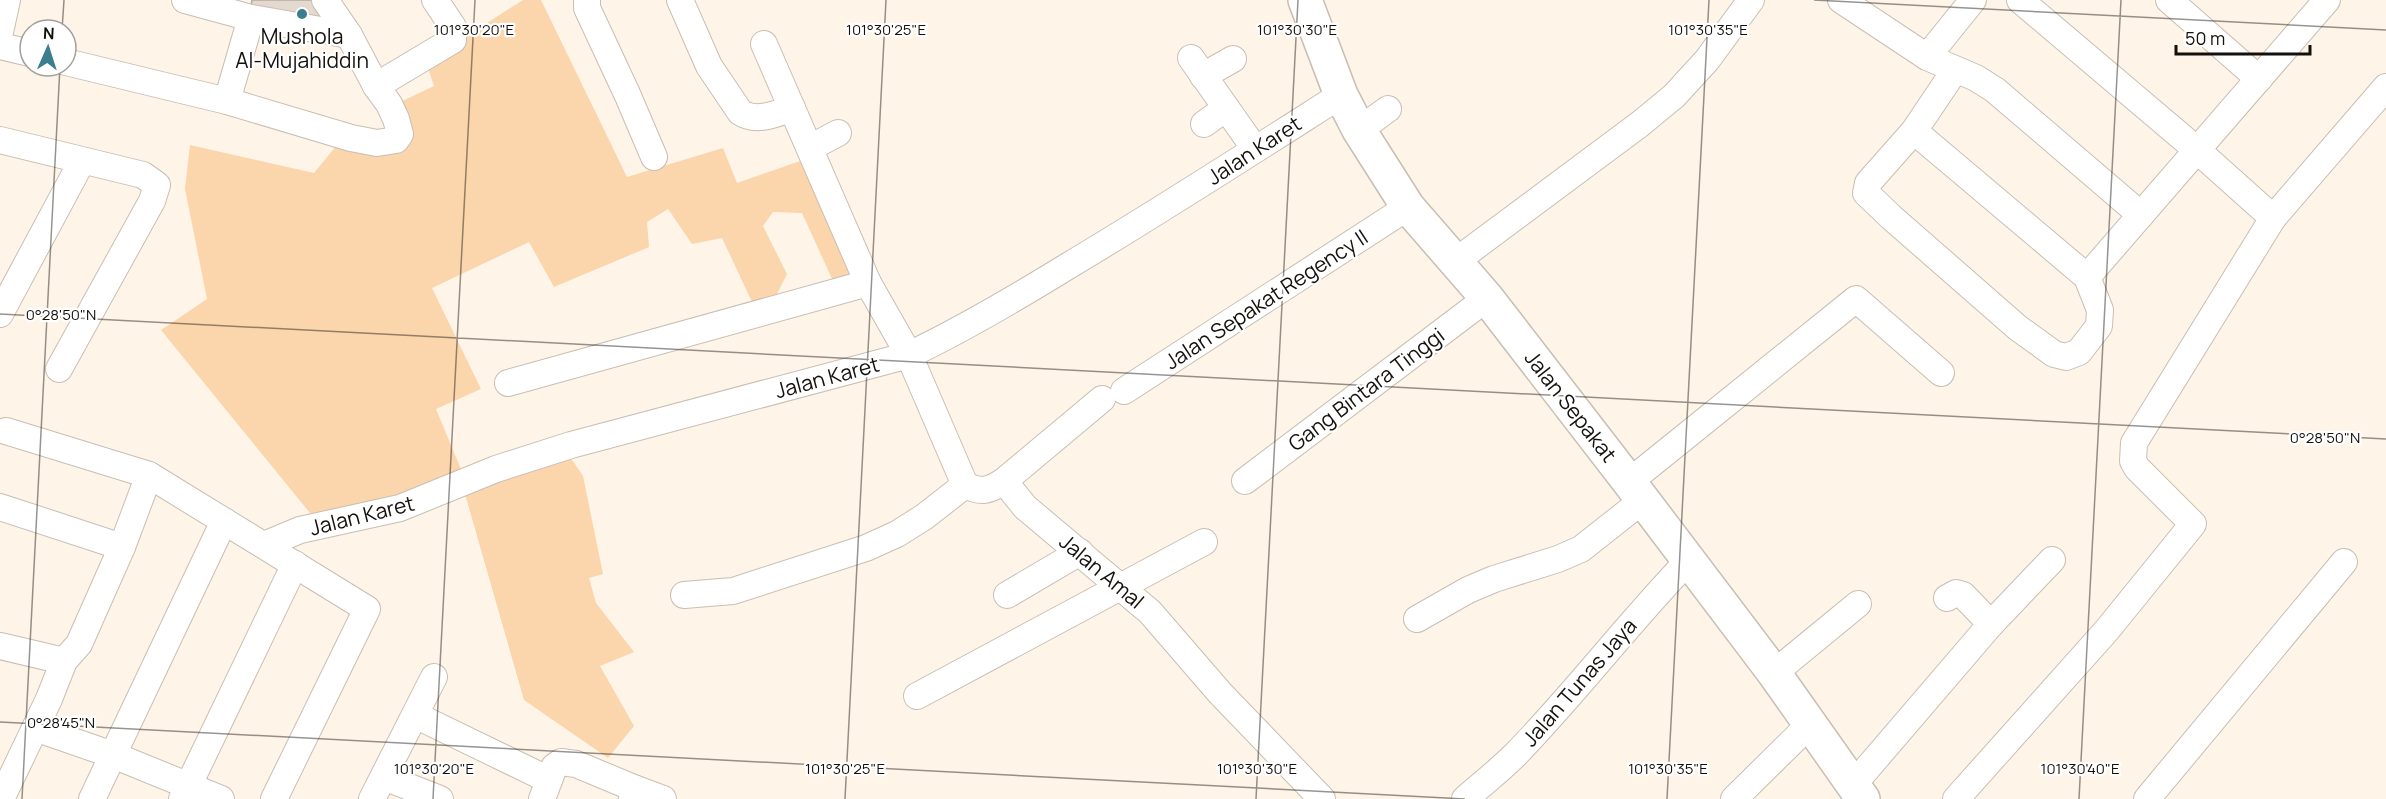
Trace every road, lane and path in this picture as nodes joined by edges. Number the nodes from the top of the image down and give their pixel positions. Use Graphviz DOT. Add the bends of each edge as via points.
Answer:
graph roads {
  1 [pos="7,0"];
  2 [pos="325,0"];
  3 [pos="435,0"];
  4 [pos="587,0"];
  5 [pos="680,0"];
  6 [pos="1305,0"];
  7 [pos="1751,0"];
  8 [pos="1841,0"];
  9 [pos="1973,0"];
  10 [pos="2020,0"];
  11 [pos="2169,0"];
  12 [pos="195,1"];
  13 [pos="2316,4"];
  14 [pos="251,18"];
  15 [pos="0,33"];
  16 [pos="350,35"];
  17 [pos="764,44"];
  18 [pos="0,46"];
  19 [pos="18,50"];
  20 [pos="1928,57"];
  21 [pos="1233,59"];
  22 [pos="78,65"];
  23 [pos="1956,70"];
  24 [pos="2259,79"];
  25 [pos="376,86"];
  26 [pos="2386,87"];
  27 [pos="1341,95"];
  28 [pos="227,101"];
  29 [pos="792,108"];
  30 [pos="1226,108"];
  31 [pos="1388,109"];
  32 [pos="1204,124"];
  33 [pos="1359,130"];
  34 [pos="1914,131"];
  35 [pos="838,133"];
  36 [pos="1,142"];
  37 [pos="810,148"];
  38 [pos="1255,149"];
  39 [pos="2198,150"];
  40 [pos="654,157"];
  41 [pos="82,161"];
  42 [pos="1408,207"];
  43 [pos="2141,215"];
  44 [pos="2273,218"];
  45 [pos="1456,261"];
  46 [pos="2087,277"];
  47 [pos="868,283"];
  48 [pos="1487,298"];
  49 [pos="0,314"];
  50 [pos="909,355"];
  51 [pos="59,369"];
  52 [pos="1941,373"];
  53 [pos="508,383"];
  54 [pos="6,431"];
  55 [pos="149,476"];
  56 [pos="1004,481"];
  57 [pos="1245,481"];
  58 [pos="965,485"];
  59 [pos="1636,491"];
  60 [pos="0,507"];
  61 [pos="224,520"];
  62 [pos="1204,543"];
  63 [pos="264,545"];
  64 [pos="122,547"];
  65 [pos="1080,552"];
  66 [pos="1689,560"];
  67 [pos="2052,560"];
  68 [pos="2344,562"];
  69 [pos="295,564"];
  70 [pos="1121,587"];
  71 [pos="684,595"];
  72 [pos="1007,595"];
  73 [pos="1947,598"];
  74 [pos="1858,604"];
  75 [pos="1417,619"];
  76 [pos="1991,624"];
  77 [pos="0,646"];
  78 [pos="64,661"];
  79 [pos="1774,673"];
  80 [pos="434,677"];
  81 [pos="917,696"];
  82 [pos="415,715"];
  83 [pos="1810,724"];
  84 [pos="35,728"];
  85 [pos="113,755"];
  86 [pos="378,788"];
  87 [pos="546,790"];
  88 [pos="185,792"];
  89 [pos="1858,792"];
  90 [pos="634,794"];
  91 [pos="1,799"];
  92 [pos="92,799"];
  93 [pos="221,799"];
  94 [pos="274,799"];
  95 [pos="440,799"];
  96 [pos="663,799"];
  97 [pos="1322,799"];
  98 [pos="1465,799"];
  99 [pos="1734,799"];
  100 [pos="1956,799"];
  101 [pos="2147,799"];
  1 -- 15 [label="street"];
  2 -- 16 [label="street"];
  3 -- 25 [label="street" via="453,27 453,40"];
  4 -- 40 [label="street" via="587,8"];
  5 -- 29 [label="street" via="709,66 740,112 762,117"];
  6 -- 27 [label="main road, Jalan Sepakat"];
  7 -- 45 [label="street" via="1707,60 1674,96"];
  8 -- 20 [label="street"];
  9 -- 20 [label="street"];
  10 -- 39 [label="street"];
  11 -- 24 [label="street"];
  12 -- 14 [label="street"];
  13 -- 24 [label="street"];
  14 -- 16 [label="street"];
  14 -- 28 [label="street"];
  16 -- 25 [label="street"];
  17 -- 29 [label="street"];
  18 -- 19 [label="street"];
  20 -- 23 [label="street"];
  21 -- 30 [label="street" via="1197,67"];
  22 -- 28 [label="street"];
  23 -- 34 [label="street"];
  23 -- 43 [label="street" via="1995,90"];
  24 -- 39 [label="street"];
  25 -- 28 [label="street" via="399,128 400,136 391,142 351,138"];
  26 -- 44 [label="street"];
  27 -- 33 [label="main road, Jalan Sepakat"];
  27 -- 38 [label="street, Jalan Karet"];
  29 -- 37 [label="street"];
  30 -- 32 [label="street"];
  30 -- 38 [label="street"];
  31 -- 33 [label="street"];
  33 -- 42 [label="main road, Jalan Sepakat"];
  34 -- 46 [label="street"];
  34 -- 46 [label="street" via="1868,183 1868,196 2018,328 2054,354 2066,357 2079,352 2099,326 2100,310"];
  35 -- 37 [label="street"];
  36 -- 41 [label="street"];
  37 -- 47 [label="street"];
  38 -- 50 [label="street, Jalan Karet" via="1029,290"];
  39 -- 43 [label="street"];
  39 -- 44 [label="street"];
  41 -- 49 [label="street"];
  41 -- 51 [label="street" via="143,175 157,187"];
  42 -- 45 [label="main road, Jalan Sepakat"];
  42 -- 56 [label="street, Jalan Sepakat Regency II" via="1113,395"];
  43 -- 46 [label="street"];
  44 -- 100 [label="street" via="2133,444 2137,468 2193,524 2107,630"];
  45 -- 48 [label="main road, Jalan Sepakat"];
  47 -- 50 [label="street"];
  47 -- 53 [label="street"];
  48 -- 57 [label="street, Gang Bintara Tinggi"];
  48 -- 59 [label="main road, Jalan Sepakat"];
  50 -- 58 [label="street"];
  50 -- 63 [label="street, Jalan Karet" via="571,446 496,469 400,508 300,530"];
  52 -- 59 [label="street" via="1856,299"];
  54 -- 55 [label="street"];
  55 -- 61 [label="street"];
  55 -- 64 [label="street"];
  56 -- 58 [label="street" via="991,490"];
  56 -- 65 [label="street, Jalan Amal" via="1025,507"];
  58 -- 71 [label="street" via="924,517 866,548 733,591"];
  59 -- 66 [label="main road, Jalan Sepakat"];
  59 -- 75 [label="street" via="1581,549 1468,590"];
  60 -- 64 [label="street"];
  61 -- 63 [label="street"];
  61 -- 85 [label="street"];
  62 -- 70 [label="street"];
  63 -- 69 [label="street"];
  64 -- 78 [label="street" via="79,644"];
  65 -- 70 [label="street, Jalan Amal"];
  65 -- 72 [label="street"];
  66 -- 79 [label="main road, Jalan Sepakat"];
  66 -- 98 [label="street, Jalan Tunas Jaya" via="1515,755"];
  67 -- 76 [label="street"];
  68 -- 101 [label="street"];
  69 -- 88 [label="street"];
  69 -- 94 [label="street" via="367,609"];
  70 -- 81 [label="street"];
  70 -- 97 [label="street, Jalan Amal" via="1150,612 1220,693"];
  73 -- 76 [label="street" via="1956,593 1963,595"];
  74 -- 79 [label="street"];
  76 -- 89 [label="street"];
  77 -- 78 [label="street"];
  78 -- 84 [label="street"];
  79 -- 83 [label="main road, Jalan Sepakat"];
  80 -- 82 [label="street"];
  82 -- 86 [label="street"];
  82 -- 87 [label="street"];
  83 -- 89 [label="main road, Jalan Sepakat"];
  83 -- 99 [label="street"];
  84 -- 85 [label="street"];
  84 -- 91 [label="street"];
  85 -- 88 [label="street"];
  85 -- 92 [label="street"];
  86 -- 95 [label="street"];
  87 -- 90 [label="street" via="554,767 565,761"];
  88 -- 93 [label="street"];
  90 -- 96 [label="street"];
}
